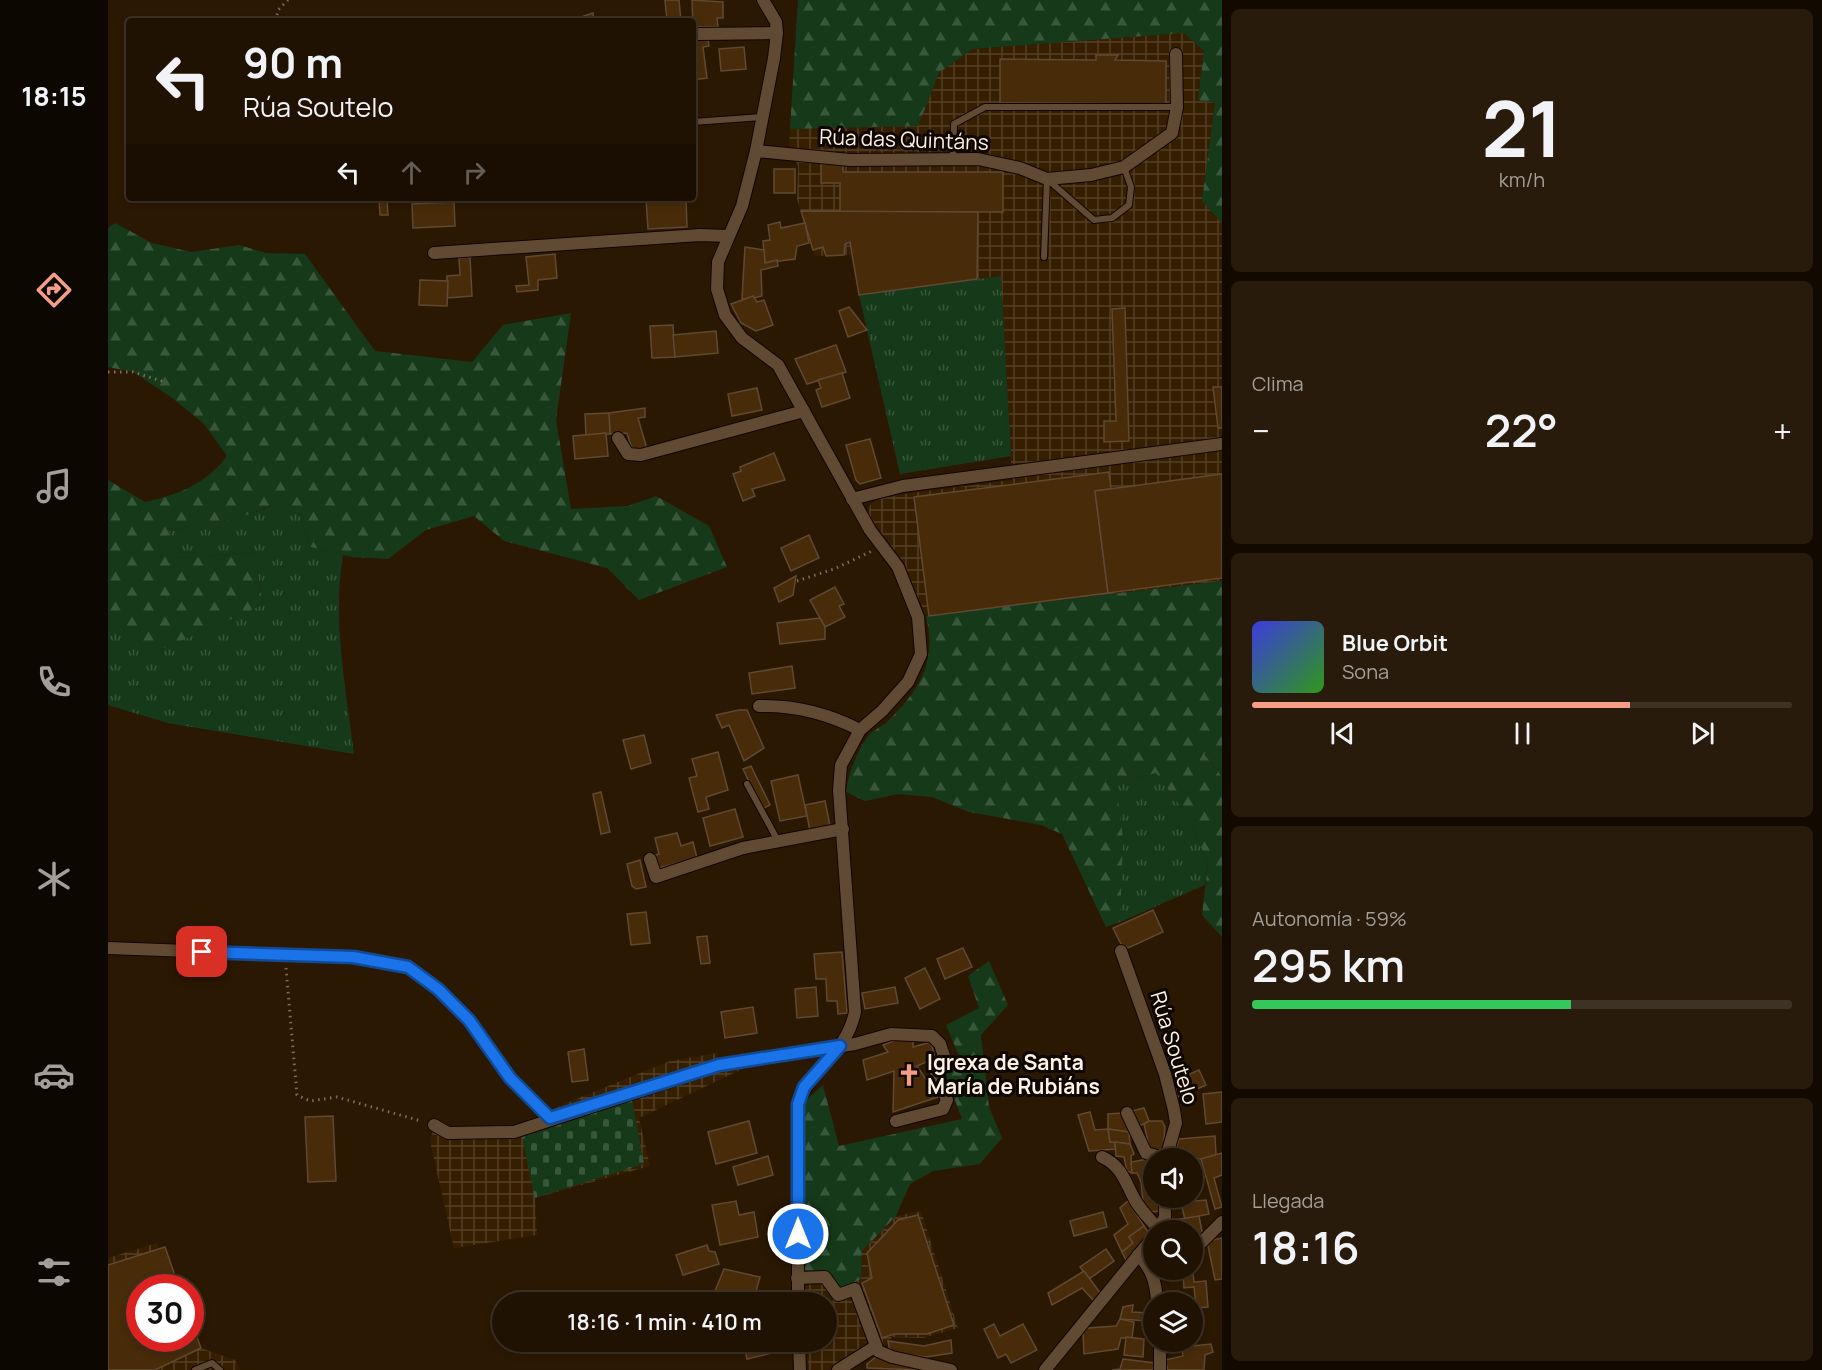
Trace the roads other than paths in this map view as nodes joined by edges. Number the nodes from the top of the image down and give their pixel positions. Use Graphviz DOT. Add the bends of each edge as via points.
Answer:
graph roads {
  1 [pos="762,0"];
  2 [pos="777,33"];
  3 [pos="697,34"];
  4 [pos="1176,54"];
  5 [pos="1177,107"];
  6 [pos="762,117"];
  7 [pos="696,122"];
  8 [pos="756,151"];
  9 [pos="953,159"];
  10 [pos="1124,167"];
  11 [pos="1047,179"];
  12 [pos="728,236"];
  13 [pos="434,253"];
  14 [pos="1044,257"];
  15 [pos="804,411"];
  16 [pos="618,438"];
  17 [pos="1222,444"];
  18 [pos="852,499"];
  19 [pos="759,706"];
  20 [pos="860,730"];
  21 [pos="747,784"];
  22 [pos="843,829"];
  23 [pos="778,842"];
  24 [pos="650,859"];
  25 [pos="108,948"];
  26 [pos="1121,951"];
  27 [pos="840,1046"];
  28 [pos="1127,1113"];
  29 [pos="550,1118"];
  30 [pos="896,1121"];
  31 [pos="434,1125"];
  32 [pos="1144,1148"];
  33 [pos="1168,1148"];
  34 [pos="1102,1157"];
  35 [pos="1150,1220"];
  36 [pos="1222,1222"];
  37 [pos="1203,1241"];
  38 [pos="1143,1249"];
  39 [pos="1138,1255"];
  40 [pos="797,1278"];
  41 [pos="798,1292"];
  42 [pos="1156,1292"];
  43 [pos="876,1346"];
  44 [pos="799,1352"];
  45 [pos="1160,1352"];
  46 [pos="195,1370"];
  47 [pos="220,1370"];
  48 [pos="800,1370"];
  49 [pos="838,1370"];
  50 [pos="951,1370"];
  51 [pos="1045,1370"];
  52 [pos="1160,1370"];
  1 -- 2 [label="street" via="776,22"];
  2 -- 3 [label="street"];
  2 -- 6 [label="street"];
  4 -- 5 [label="street, Rúa das Quintáns"];
  5 -- 9 [label="lane" via="986,107 954,124"];
  5 -- 10 [label="street, Rúa das Quintáns" via="1172,133"];
  6 -- 7 [label="lane"];
  6 -- 8 [label="street"];
  8 -- 9 [label="street, Rúa das Quintáns" via="850,160"];
  8 -- 12 [label="street" via="742,206"];
  9 -- 11 [label="street, Rúa das Quintáns" via="978,159 1020,168"];
  10 -- 11 [label="street, Rúa das Quintáns"];
  10 -- 11 [label="lane" via="1131,187 1129,205 1112,218 1094,220"];
  11 -- 14 [label="lane"];
  12 -- 13 [label="street"];
  12 -- 15 [label="street" via="717,275 725,315 742,338 778,365"];
  15 -- 16 [label="street" via="641,455 628,454"];
  15 -- 18 [label="street"];
  17 -- 18 [label="street" via="903,486"];
  18 -- 20 [label="street" via="898,567 918,617 921,654 908,682"];
  19 -- 20 [label="street" via="786,705"];
  20 -- 22 [label="street" via="840,765"];
  21 -- 23 [label="lane"];
  22 -- 23 [label="street"];
  22 -- 27 [label="street" via="855,1012 851,1030"];
  23 -- 24 [label="street" via="743,848 656,877"];
  25 -- 29 [label="street" via="353,957 408,967 438,989 469,1020 510,1078"];
  26 -- 33 [label="street, Rúa Soutelo" via="1174,1110 1176,1124"];
  27 -- 29 [label="street" via="719,1065"];
  27 -- 30 [label="street" via="905,1033 932,1036 940,1044 944,1056 934,1067 947,1100 943,1109"];
  27 -- 40 [label="street" via="804,1087 798,1104"];
  28 -- 32 [label="street, Rúa Soutelo"];
  29 -- 31 [label="street" via="514,1132 448,1133"];
  34 -- 35 [label="street" via="1114,1162"];
  36 -- 37 [label="street"];
  38 -- 39 [label="street"];
  39 -- 42 [label="street" via="1149,1266"];
  39 -- 51 [label="street"];
  40 -- 41 [label="street"];
  40 -- 43 [label="street" via="825,1277 837,1295 855,1289"];
  43 -- 49 [label="street"];
  43 -- 50 [label="street" via="892,1357"];
  44 -- 48 [label="street"];
  45 -- 52 [label="street"];
  46 -- 47 [label="lane" via="212,1363"];
}
